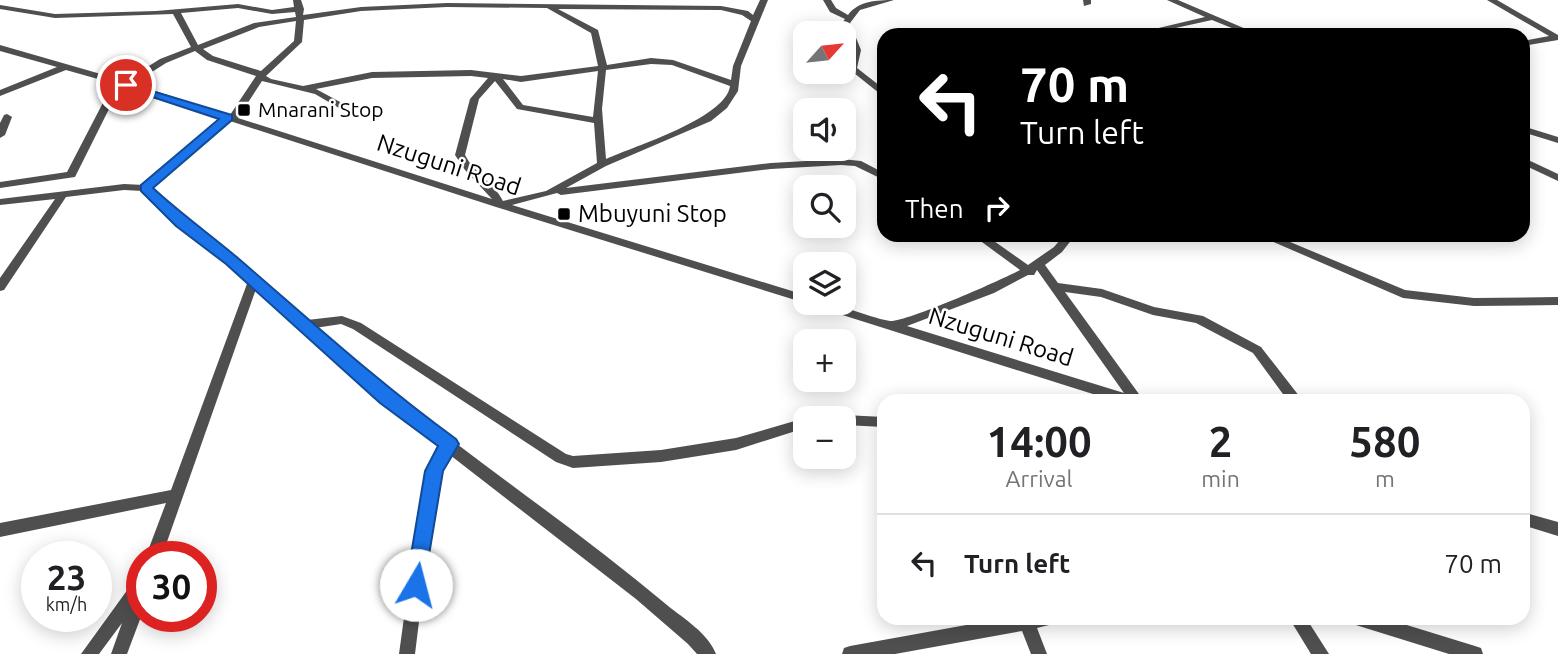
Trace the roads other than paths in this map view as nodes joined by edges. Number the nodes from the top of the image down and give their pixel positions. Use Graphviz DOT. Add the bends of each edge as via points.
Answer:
graph roads {
  1 [pos="764,0"];
  2 [pos="827,0"];
  3 [pos="890,0"];
  4 [pos="1171,0"];
  5 [pos="1491,0"];
  6 [pos="388,4"];
  7 [pos="298,5"];
  8 [pos="0,7"];
  9 [pos="551,8"];
  10 [pos="176,12"];
  11 [pos="1214,17"];
  12 [pos="848,18"];
  13 [pos="300,19"];
  14 [pos="755,20"];
  15 [pos="1164,28"];
  16 [pos="1239,28"];
  17 [pos="1557,37"];
  18 [pos="1530,42"];
  19 [pos="0,48"];
  20 [pos="196,48"];
  21 [pos="65,67"];
  22 [pos="603,69"];
  23 [pos="261,74"];
  24 [pos="495,75"];
  25 [pos="734,84"];
  26 [pos="126,85"];
  27 [pos="306,88"];
  28 [pos="877,88"];
  29 [pos="0,93"];
  30 [pos="339,105"];
  31 [pos="7,117"];
  32 [pos="230,119"];
  33 [pos="597,121"];
  34 [pos="1530,131"];
  35 [pos="0,135"];
  36 [pos="1558,140"];
  37 [pos="601,163"];
  38 [pos="1530,164"];
  39 [pos="877,173"];
  40 [pos="1558,178"];
  41 [pos="0,185"];
  42 [pos="146,188"];
  43 [pos="550,193"];
  44 [pos="62,196"];
  45 [pos="0,202"];
  46 [pos="500,205"];
  47 [pos="990,242"];
  48 [pos="1065,242"];
  49 [pos="1279,242"];
  50 [pos="1056,253"];
  51 [pos="1034,268"];
  52 [pos="253,282"];
  53 [pos="0,286"];
  54 [pos="1055,288"];
  55 [pos="793,295"];
  56 [pos="1558,301"];
  57 [pos="855,315"];
  58 [pos="304,325"];
  59 [pos="892,327"];
  60 [pos="1111,394"];
  61 [pos="1129,394"];
  62 [pos="1291,394"];
  63 [pos="856,421"];
  64 [pos="877,422"];
  65 [pos="793,427"];
  66 [pos="450,444"];
  67 [pos="176,495"];
  68 [pos="1530,521"];
  69 [pos="1558,529"];
  70 [pos="0,530"];
  71 [pos="159,541"];
  72 [pos="126,604"];
  73 [pos="1000,625"];
  74 [pos="1028,625"];
  75 [pos="1302,625"];
  76 [pos="1382,625"];
  77 [pos="127,632"];
  78 [pos="89,654"];
  79 [pos="119,654"];
  80 [pos="407,654"];
  81 [pos="708,654"];
  82 [pos="850,654"];
  83 [pos="1039,654"];
  84 [pos="1321,654"];
  85 [pos="1475,654"];
  1 -- 14 [label="street"];
  2 -- 12 [label="street" via="833,10"];
  3 -- 12 [label="street" via="857,8"];
  4 -- 11 [label="street"];
  5 -- 17 [label="street"];
  6 -- 9 [label="street"];
  6 -- 13 [label="street"];
  7 -- 10 [label="street" via="272,12 238,6"];
  7 -- 13 [label="street"];
  8 -- 10 [label="street" via="55,16"];
  9 -- 14 [label="street" via="720,8"];
  9 -- 22 [label="street" via="595,32"];
  10 -- 20 [label="street"];
  11 -- 15 [label="street"];
  11 -- 16 [label="street"];
  12 -- 28 [label="street" via="857,51 853,69"];
  13 -- 20 [label="street" via="257,25"];
  13 -- 23 [label="street" via="298,42"];
  14 -- 25 [label="street"];
  17 -- 18 [label="street"];
  19 -- 21 [label="street, Nzuguni Road"];
  20 -- 23 [label="street" via="210,58"];
  20 -- 26 [label="street" via="163,61"];
  21 -- 26 [label="street, Nzuguni Road"];
  21 -- 29 [label="street"];
  22 -- 24 [label="street" via="521,79"];
  22 -- 25 [label="street" via="666,62"];
  22 -- 33 [label="street"];
  23 -- 27 [label="street" via="268,81"];
  23 -- 32 [label="street"];
  24 -- 27 [label="street" via="372,75"];
  24 -- 33 [label="street" via="520,107"];
  24 -- 46 [label="street" via="475,99 460,155"];
  25 -- 37 [label="street" via="727,102 708,119"];
  26 -- 32 [label="street, Nzuguni Road"];
  26 -- 41 [label="street" via="112,93 71,174"];
  27 -- 30 [label="street"];
  31 -- 35 [label="street"];
  32 -- 42 [label="street"];
  32 -- 46 [label="street, Nzuguni Road"];
  33 -- 37 [label="street"];
  34 -- 36 [label="street"];
  37 -- 43 [label="street"];
  38 -- 40 [label="street"];
  39 -- 43 [label="street" via="857,163 841,162 718,171"];
  42 -- 44 [label="street"];
  42 -- 52 [label="street"];
  43 -- 46 [label="street"];
  44 -- 45 [label="street"];
  44 -- 53 [label="street"];
  46 -- 55 [label="street, Nzuguni Road"];
  47 -- 51 [label="street"];
  48 -- 50 [label="street"];
  49 -- 56 [label="street" via="1403,294 1474,302"];
  50 -- 51 [label="street"];
  51 -- 54 [label="street"];
  51 -- 59 [label="street"];
  52 -- 58 [label="street"];
  52 -- 67 [label="street"];
  54 -- 61 [label="street"];
  54 -- 62 [label="street" via="1102,293 1153,311 1199,319 1258,350"];
  57 -- 59 [label="street, Nzuguni Road"];
  58 -- 65 [label="street" via="342,320 356,326 573,462 660,456 736,444"];
  58 -- 66 [label="street" via="386,398"];
  59 -- 60 [label="street, Nzuguni Road"];
  63 -- 64 [label="street"];
  66 -- 80 [label="street" via="438,459 428,500"];
  66 -- 81 [label="street" via="642,594"];
  67 -- 70 [label="street"];
  67 -- 71 [label="street"];
  68 -- 69 [label="street"];
  72 -- 78 [label="street"];
  73 -- 82 [label="street"];
  74 -- 83 [label="street"];
  75 -- 84 [label="street"];
  76 -- 85 [label="street"];
  77 -- 79 [label="street"];
}
